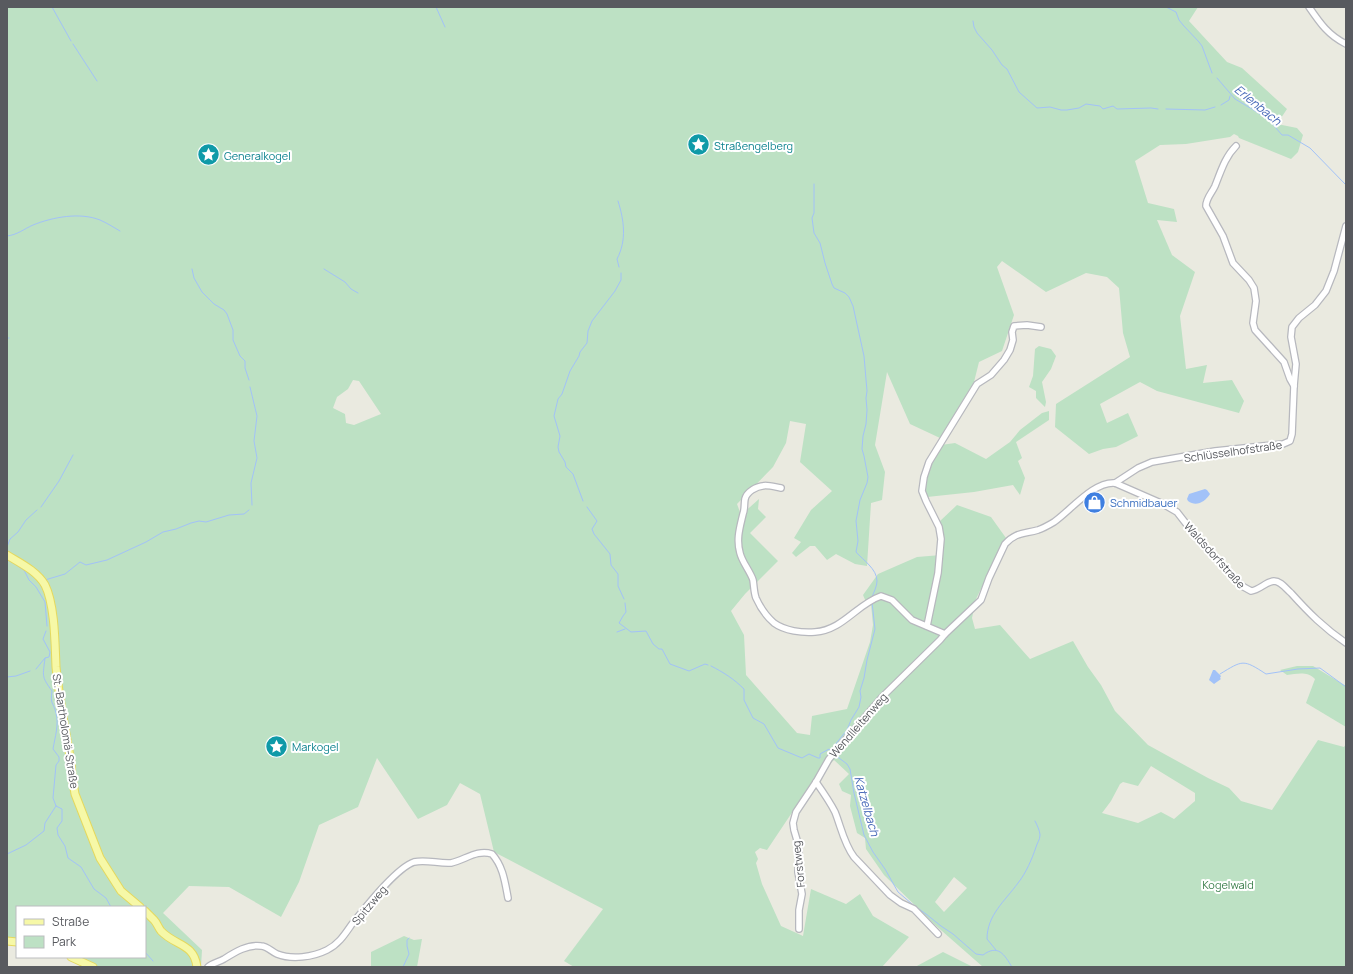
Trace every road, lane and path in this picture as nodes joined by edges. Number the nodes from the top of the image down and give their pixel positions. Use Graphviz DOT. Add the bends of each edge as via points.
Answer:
graph roads {
  1 [pos="1308,7"];
  2 [pos="1346,44"];
  3 [pos="1236,146"];
  4 [pos="1346,226"];
  5 [pos="1041,327"];
  6 [pos="1294,386"];
  7 [pos="1115,483"];
  8 [pos="781,488"];
  9 [pos="7,554"];
  10 [pos="927,626"];
  11 [pos="945,634"];
  12 [pos="1346,643"];
  13 [pos="816,782"];
  14 [pos="508,898"];
  15 [pos="139,906"];
  16 [pos="146,912"];
  17 [pos="798,929"];
  18 [pos="938,934"];
  19 [pos="73,958"];
  20 [pos="93,967"];
  21 [pos="196,967"];
  22 [pos="208,967"];
  1 -- 2 [label="street" via="1322,27 1336,40"];
  3 -- 6 [label="street" via="1226,159 1206,206 1223,236 1230,257 1254,288 1254,328 1284,362"];
  4 -- 6 [label="street, Schlüsselhofstraße" via="1326,291 1292,327 1291,337 1296,364"];
  5 -- 10 [label="street" via="1014,326 1011,345 1004,360 991,375 977,384 929,462 922,491 939,526 941,539 938,573"];
  6 -- 7 [label="street, Schlüsselhofstraße" via="1292,434 1287,443 1215,451 1152,462"];
  7 -- 11 [label="street" via="1096,488 1045,527 1017,534 1008,541 981,600"];
  7 -- 12 [label="street, Waldsdorfstraße" via="1177,512 1198,539 1246,590 1257,590 1275,581 1280,583 1322,625"];
  8 -- 10 [label="street" via="757,486 750,492 745,498 738,536 740,555 753,580 756,598 769,618 788,629 816,632 848,619 866,604 881,596 892,600 912,620"];
  9 -- 15 [label="main road, St.-Bartholomä-Straße" via="37,576 46,589 56,638 56,667 75,794 100,858 121,891"];
  10 -- 11 [label="street"];
  11 -- 13 [label="street, Wendlleitenweg" via="882,697 833,753"];
  13 -- 17 [label="street, Forstweg" via="796,812 793,823 799,847 798,872 802,894"];
  13 -- 18 [label="street" via="835,812 844,839 854,857 890,895 914,909"];
  14 -- 22 [label="street, Spitzweg" via="500,865 492,854 480,852 452,862 416,862 401,870 388,882 339,942 326,951 295,957 280,955 264,947 252,947 236,952"];
  16 -- 21 [label="main road" via="160,930 173,941 187,947 193,955"];
  19 -- 20 [label="main road"];
}
